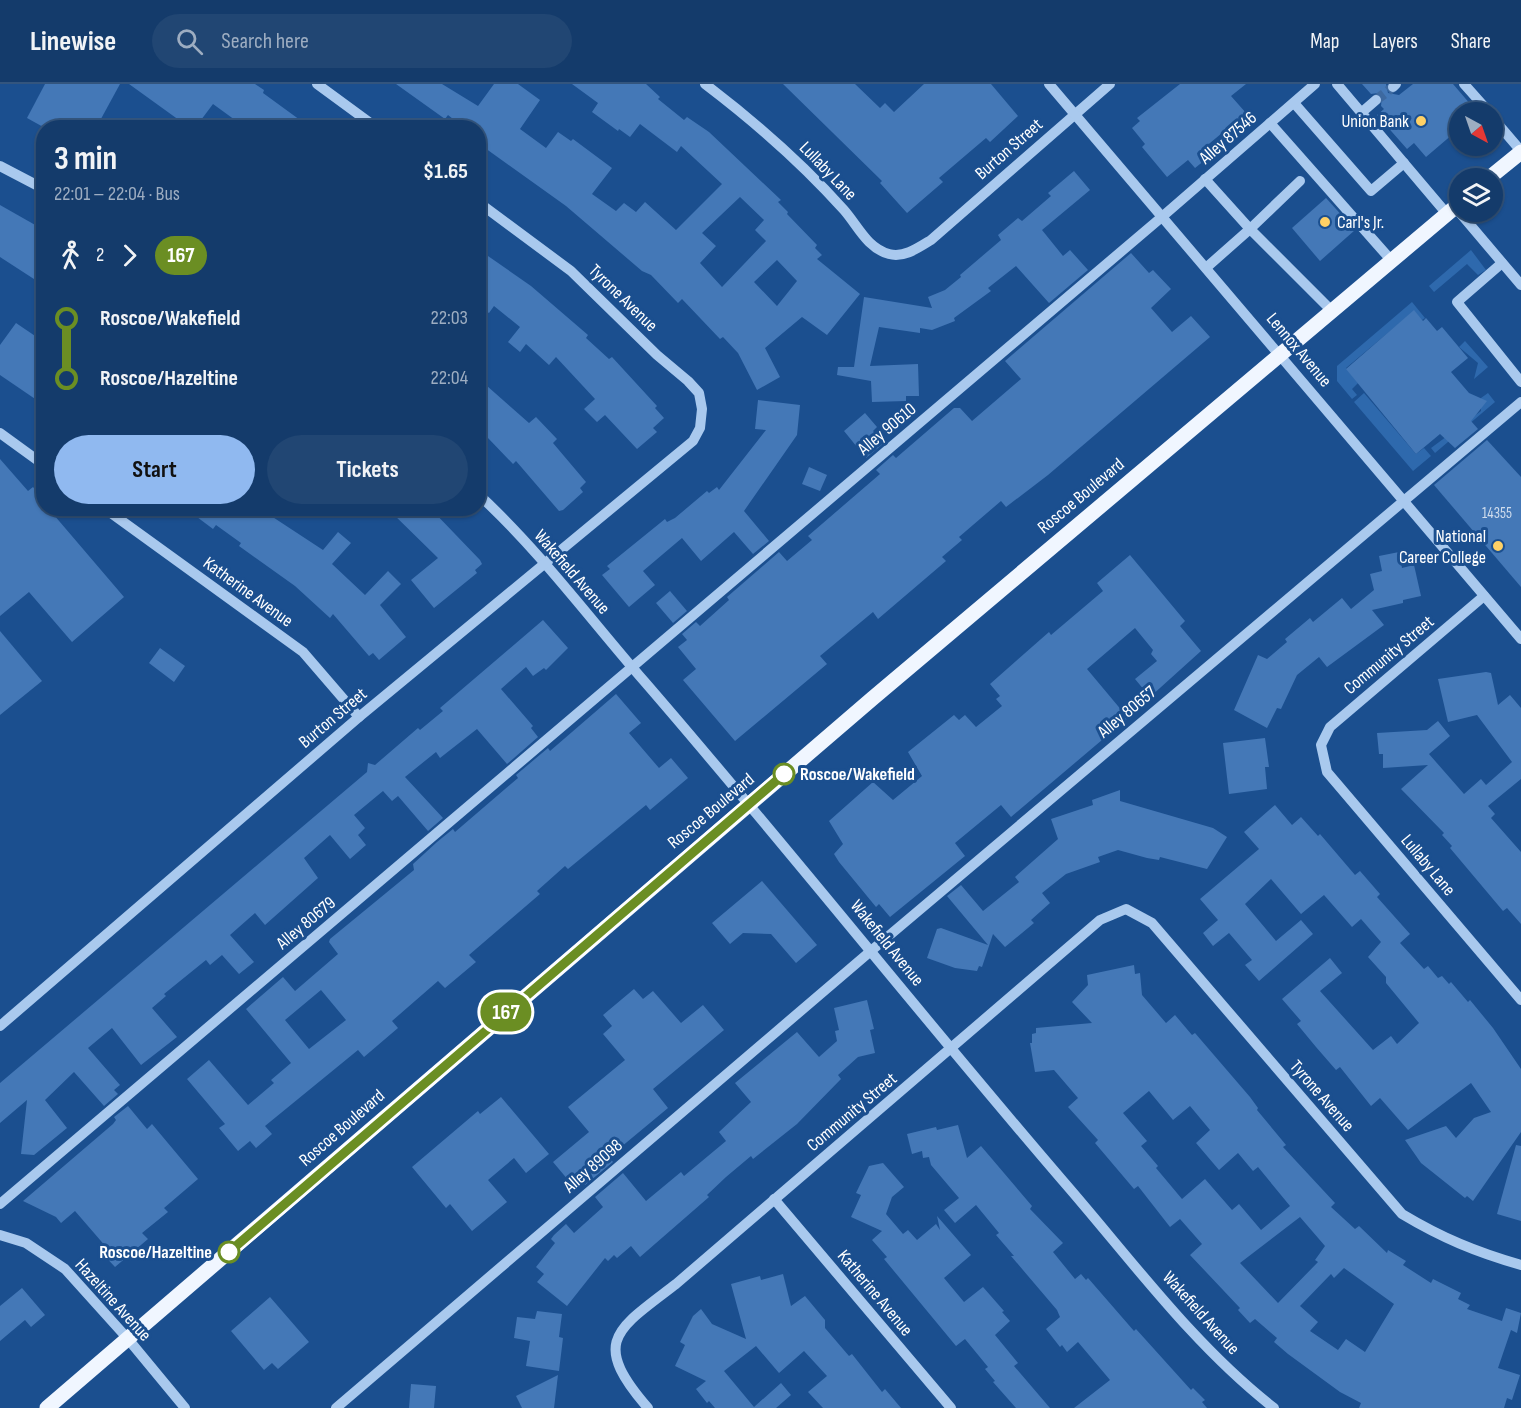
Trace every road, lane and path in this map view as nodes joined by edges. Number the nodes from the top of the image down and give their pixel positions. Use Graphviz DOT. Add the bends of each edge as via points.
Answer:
graph roads {
  1 [pos="317,84"];
  2 [pos="705,84"];
  3 [pos="1049,84"];
  4 [pos="1110,84"];
  5 [pos="1315,84"];
  6 [pos="1337,84"];
  7 [pos="1464,84"];
  8 [pos="1376,100"];
  9 [pos="1480,102"];
  10 [pos="1294,103"];
  11 [pos="1076,113"];
  12 [pos="1361,113"];
  13 [pos="366,120"];
  14 [pos="1270,123"];
  15 [pos="1503,130"];
  16 [pos="1521,152"];
  17 [pos="1404,163"];
  18 [pos="0,166"];
  19 [pos="1501,168"];
  20 [pos="1205,179"];
  21 [pos="1300,181"];
  22 [pos="36,185"];
  23 [pos="1449,204"];
  24 [pos="486,208"];
  25 [pos="1449,212"];
  26 [pos="1163,216"];
  27 [pos="1466,222"];
  28 [pos="1250,229"];
  29 [pos="931,240"];
  30 [pos="1391,260"];
  31 [pos="1502,263"];
  32 [pos="1207,267"];
  33 [pos="1521,285"];
  34 [pos="1331,310"];
  35 [pos="1280,353"];
  36 [pos="1521,382"];
  37 [pos="1521,402"];
  38 [pos="0,434"];
  39 [pos="693,441"];
  40 [pos="36,459"];
  41 [pos="1404,500"];
  42 [pos="486,503"];
  43 [pos="115,516"];
  44 [pos="544,566"];
  45 [pos="1484,596"];
  46 [pos="1521,639"];
  47 [pos="632,668"];
  48 [pos="359,717"];
  49 [pos="1322,745"];
  50 [pos="750,804"];
  51 [pos="1126,909"];
  52 [pos="872,950"];
  53 [pos="1521,1000"];
  54 [pos="0,1026"];
  55 [pos="951,1050"];
  56 [pos="774,1199"];
  57 [pos="0,1204"];
  58 [pos="0,1235"];
  59 [pos="1521,1265"];
  60 [pos="128,1339"];
  61 [pos="47,1408"];
  62 [pos="185,1408"];
  63 [pos="336,1408"];
  64 [pos="648,1408"];
  65 [pos="951,1408"];
  66 [pos="1274,1408"];
  1 -- 13 [label="street"];
  2 -- 29 [label="street, Lullaby Lane" via="775,139 844,210 873,247 891,255 912,252"];
  3 -- 11 [label="street, Lennox Avenue"];
  4 -- 11 [label="street, Burton Street"];
  5 -- 10 [label="street, Alley 87546"];
  6 -- 12 [label="street"];
  7 -- 9 [label="street"];
  8 -- 12 [label="street"];
  10 -- 14 [label="street, Alley 87546"];
  10 -- 17 [label="street" via="1371,191"];
  11 -- 26 [label="street, Lennox Avenue"];
  11 -- 29 [label="street, Burton Street"];
  12 -- 17 [label="street"];
  14 -- 20 [label="street, Alley 87546"];
  14 -- 30 [label="street"];
  15 -- 16 [label="street"];
  16 -- 19 [label="main road"];
  17 -- 23 [label="street"];
  18 -- 22 [label="street"];
  20 -- 26 [label="street, Alley 87546"];
  20 -- 28 [label="street"];
  21 -- 28 [label="street"];
  24 -- 39 [label="street, Tyrone Avenue" via="571,271 699,393 700,428"];
  25 -- 30 [label="main road, Roscoe Boulevard"];
  26 -- 32 [label="street, Lennox Avenue"];
  26 -- 47 [label="street, Alley 90610"];
  27 -- 31 [label="street"];
  28 -- 32 [label="street"];
  28 -- 34 [label="street"];
  30 -- 34 [label="main road, Roscoe Boulevard"];
  31 -- 33 [label="street"];
  31 -- 36 [label="street" via="1457,302"];
  32 -- 35 [label="street, Lennox Avenue"];
  34 -- 35 [label="main road, Roscoe Boulevard"];
  35 -- 41 [label="street, Lennox Avenue"];
  35 -- 50 [label="main road, Roscoe Boulevard"];
  37 -- 41 [label="street, Alley 80657"];
  38 -- 40 [label="street"];
  39 -- 44 [label="street, Burton Street"];
  41 -- 45 [label="street, Lennox Avenue"];
  41 -- 52 [label="street, Alley 80657"];
  42 -- 44 [label="street, Wakefield Avenue"];
  43 -- 48 [label="street, Katherine Avenue" via="303,652"];
  44 -- 47 [label="street, Wakefield Avenue"];
  44 -- 48 [label="street, Burton Street"];
  45 -- 46 [label="street, Lennox Avenue"];
  45 -- 49 [label="street, Community Street" via="1330,727"];
  47 -- 50 [label="street, Wakefield Avenue"];
  47 -- 57 [label="street, Alley 80679"];
  48 -- 54 [label="street, Burton Street"];
  49 -- 53 [label="street, Lullaby Lane" via="1327,772"];
  50 -- 52 [label="street, Wakefield Avenue"];
  50 -- 60 [label="main road, Roscoe Boulevard"];
  51 -- 55 [label="street, Community Street" via="1100,920"];
  51 -- 59 [label="street, Tyrone Avenue" via="1152,924 1402,1214 1469,1250"];
  52 -- 55 [label="street, Wakefield Avenue"];
  52 -- 63 [label="street, Alley 89098"];
  55 -- 56 [label="street, Community Street"];
  55 -- 66 [label="street, Wakefield Avenue" via="1194,1333"];
  56 -- 64 [label="street, Community Street" via="629,1320 616,1341 615,1354 628,1385"];
  56 -- 65 [label="street, Katherine Avenue"];
  58 -- 60 [label="street, Hazeltine Avenue" via="26,1243 65,1269"];
  60 -- 61 [label="main road, Roscoe Boulevard"];
  60 -- 62 [label="street, Hazeltine Avenue"];
}
